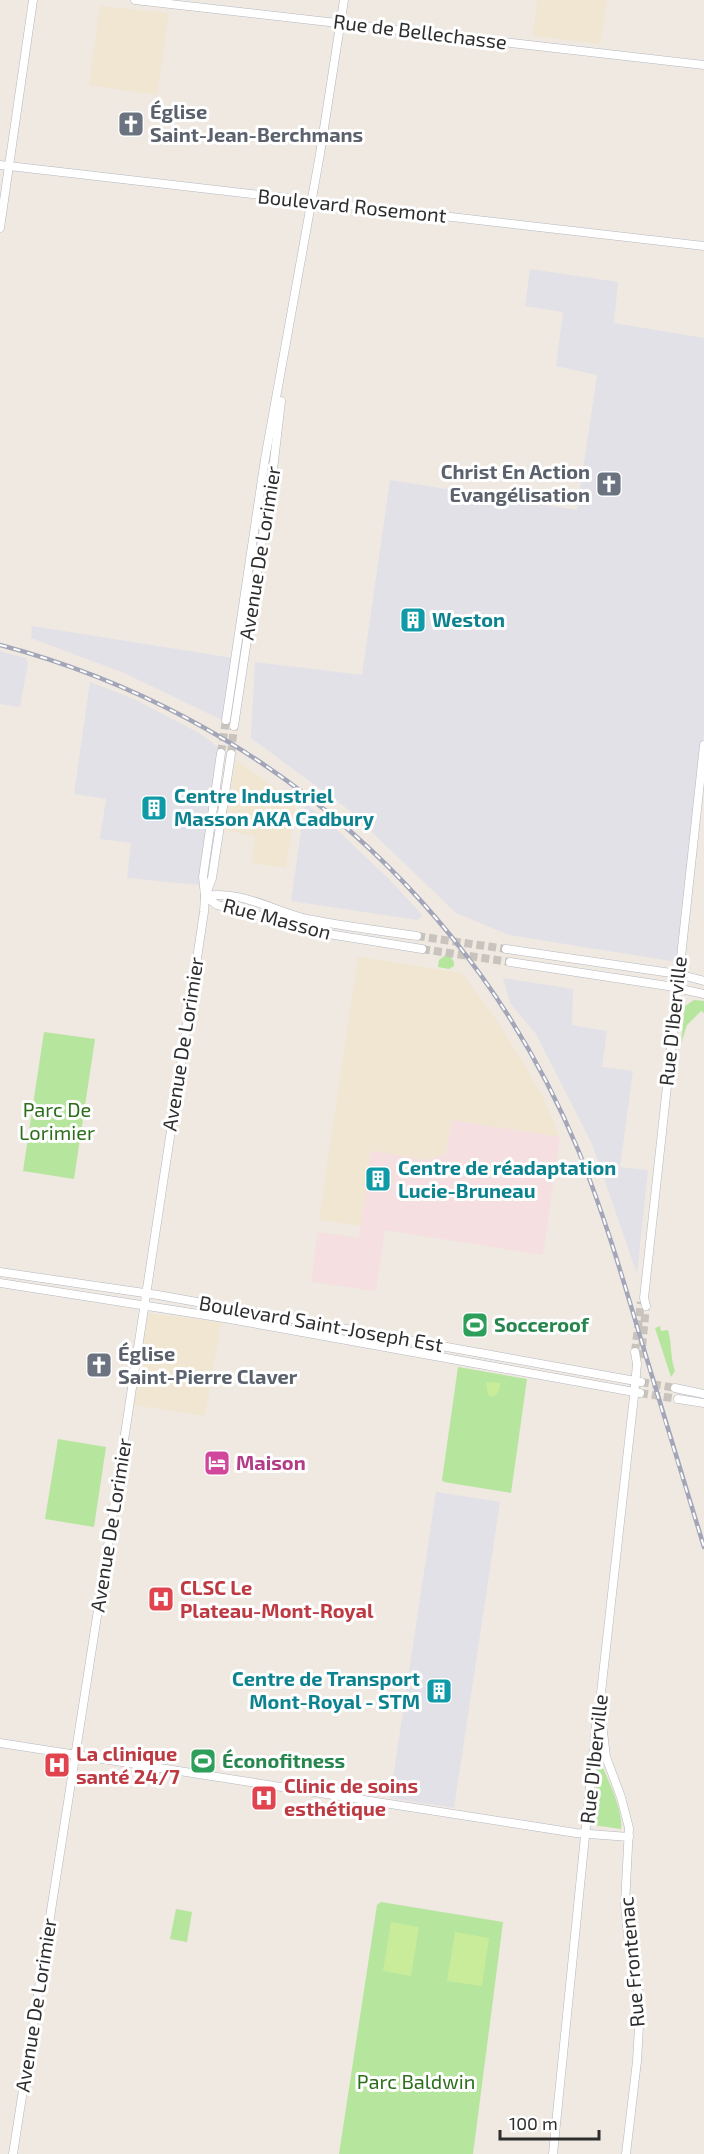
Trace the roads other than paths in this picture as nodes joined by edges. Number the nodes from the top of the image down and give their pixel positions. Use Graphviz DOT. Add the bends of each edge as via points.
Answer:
graph roads {
  1 [pos="33,0"];
  2 [pos="135,0"];
  3 [pos="344,0"];
  4 [pos="340,23"];
  5 [pos="704,65"];
  6 [pos="0,165"];
  7 [pos="9,166"];
  8 [pos="312,201"];
  9 [pos="0,228"];
  10 [pos="704,246"];
  11 [pos="280,380"];
  12 [pos="226,720"];
  13 [pos="234,726"];
  14 [pos="704,745"];
  15 [pos="222,753"];
  16 [pos="231,754"];
  17 [pos="205,896"];
  18 [pos="417,936"];
  19 [pos="422,949"];
  20 [pos="506,949"];
  21 [pos="510,962"];
  22 [pos="678,974"];
  23 [pos="704,981"];
  24 [pos="677,988"];
  25 [pos="704,994"];
  26 [pos="0,1272"];
  27 [pos="0,1283"];
  28 [pos="146,1293"];
  29 [pos="644,1302"];
  30 [pos="144,1305"];
  31 [pos="638,1358"];
  32 [pos="638,1382"];
  33 [pos="675,1388"];
  34 [pos="637,1392"];
  35 [pos="704,1394"];
  36 [pos="678,1400"];
  37 [pos="704,1403"];
  38 [pos="600,1701"];
  39 [pos="0,1743"];
  40 [pos="75,1755"];
  41 [pos="585,1834"];
  42 [pos="629,1837"];
  43 [pos="13,2154"];
  44 [pos="553,2154"];
  45 [pos="626,2154"];
  1 -- 7 [label="main road"];
  2 -- 4 [label="main road, Rue de Bellechasse"];
  3 -- 4 [label="main road, Avenue De Lorimier"];
  4 -- 5 [label="main road, Rue de Bellechasse"];
  4 -- 8 [label="main road, Avenue De Lorimier"];
  6 -- 7 [label="main road, Boulevard Rosemont"];
  7 -- 8 [label="main road, Boulevard Rosemont"];
  7 -- 9 [label="main road"];
  8 -- 10 [label="main road, Boulevard Rosemont"];
  8 -- 11 [label="main road, Avenue De Lorimier"];
  11 -- 12 [label="main road, Avenue De Lorimier"];
  11 -- 13 [label="main road, Avenue De Lorimier" via="274,460"];
  14 -- 22 [label="main road, Rue D'Iberville"];
  15 -- 17 [label="main road, Avenue De Lorimier" via="203,877"];
  16 -- 17 [label="main road, Avenue De Lorimier" via="212,878"];
  17 -- 18 [label="main road, Rue Masson" via="220,894 305,918"];
  17 -- 19 [label="main road, Rue Masson" via="217,905 316,933"];
  17 -- 28 [label="main road, Avenue De Lorimier"];
  20 -- 22 [label="main road"];
  21 -- 24 [label="main road"];
  22 -- 23 [label="main road"];
  22 -- 24 [label="main road, Rue D'Iberville"];
  24 -- 25 [label="main road"];
  24 -- 29 [label="main road, Rue D'Iberville"];
  26 -- 28 [label="main road, Boulevard Saint-Joseph Est"];
  27 -- 30 [label="main road, Boulevard Saint-Joseph Est"];
  28 -- 30 [label="main road, Avenue De Lorimier"];
  28 -- 32 [label="main road, Boulevard Saint-Joseph Est"];
  30 -- 34 [label="main road, Boulevard Saint-Joseph Est"];
  30 -- 40 [label="main road, Avenue De Lorimier"];
  31 -- 32 [label="main road, Rue D'Iberville"];
  32 -- 34 [label="main road, Rue D'Iberville"];
  33 -- 35 [label="main road"];
  34 -- 38 [label="main road, Rue D'Iberville"];
  36 -- 37 [label="main road"];
  38 -- 41 [label="main road, Rue D'Iberville"];
  38 -- 42 [label="main road, Rue Frontenac" via="603,1744 626,1812"];
  39 -- 40 [label="main road"];
  40 -- 41 [label="main road"];
  40 -- 43 [label="main road, Avenue De Lorimier"];
  41 -- 42 [label="main road"];
  41 -- 44 [label="main road, Rue D'Iberville"];
  42 -- 45 [label="main road, Rue Frontenac" via="625,1904 640,2008"];
}
